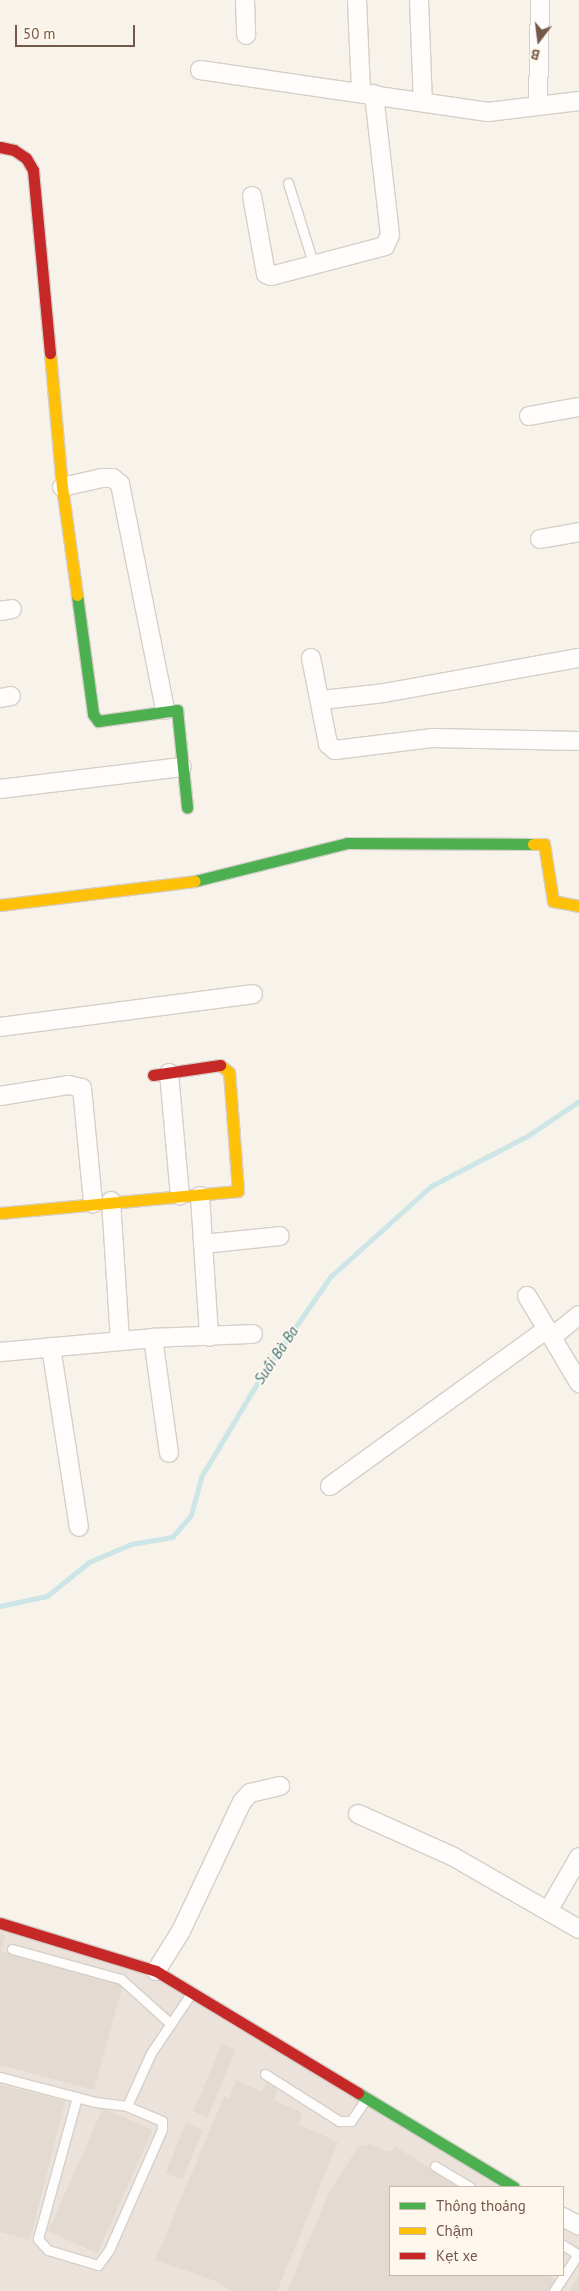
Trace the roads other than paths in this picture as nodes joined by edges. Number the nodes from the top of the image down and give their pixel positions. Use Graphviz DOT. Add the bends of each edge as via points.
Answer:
graph roads {
  1 [pos="245,0"];
  2 [pos="357,0"];
  3 [pos="419,0"];
  4 [pos="540,0"];
  5 [pos="246,35"];
  6 [pos="200,70"];
  7 [pos="368,93"];
  8 [pos="579,101"];
  9 [pos="423,102"];
  10 [pos="538,104"];
  11 [pos="0,147"];
  12 [pos="288,183"];
  13 [pos="252,196"];
  14 [pos="314,266"];
  15 [pos="579,407"];
  16 [pos="529,416"];
  17 [pos="62,488"];
  18 [pos="579,532"];
  19 [pos="540,539"];
  20 [pos="312,658"];
  21 [pos="579,658"];
  22 [pos="322,700"];
  23 [pos="165,710"];
  24 [pos="579,741"];
  25 [pos="182,767"];
  26 [pos="0,789"];
  27 [pos="187,807"];
  28 [pos="0,905"];
  29 [pos="579,906"];
  30 [pos="253,994"];
  31 [pos="0,1027"];
  32 [pos="161,1074"];
  33 [pos="0,1096"];
  34 [pos="180,1196"];
  35 [pos="200,1196"];
  36 [pos="111,1201"];
  37 [pos="93,1203"];
  38 [pos="0,1213"];
  39 [pos="280,1236"];
  40 [pos="203,1244"];
  41 [pos="527,1296"];
  42 [pos="579,1315"];
  43 [pos="549,1333"];
  44 [pos="253,1334"];
  45 [pos="209,1336"];
  46 [pos="152,1338"];
  47 [pos="120,1341"];
  48 [pos="51,1346"];
  49 [pos="0,1352"];
  50 [pos="579,1383"];
  51 [pos="169,1454"];
  52 [pos="330,1486"];
  53 [pos="79,1527"];
  54 [pos="280,1786"];
  55 [pos="358,1814"];
  56 [pos="579,1857"];
  57 [pos="548,1911"];
  58 [pos="0,1923"];
  59 [pos="579,1929"];
  60 [pos="12,1949"];
  61 [pos="156,1971"];
  62 [pos="192,1993"];
  63 [pos="170,2024"];
  64 [pos="265,2074"];
  65 [pos="0,2077"];
  66 [pos="77,2097"];
  67 [pos="366,2098"];
  68 [pos="127,2106"];
  69 [pos="435,2166"];
  70 [pos="468,2186"];
  71 [pos="512,2186"];
  72 [pos="564,2218"];
  73 [pos="579,2226"];
  74 [pos="564,2246"];
  75 [pos="578,2255"];
  76 [pos="554,2291"];
  1 -- 5 [label="street"];
  2 -- 7 [label="street"];
  3 -- 9 [label="street"];
  4 -- 10 [label="street"];
  6 -- 7 [label="street"];
  7 -- 9 [label="street"];
  7 -- 14 [label="street" via="389,240 385,246"];
  8 -- 10 [label="street"];
  9 -- 10 [label="street" via="488,112"];
  11 -- 17 [label="street" via="14,150 26,158 33,170"];
  12 -- 14 [label="lane"];
  13 -- 14 [label="street" via="266,274 277,276"];
  15 -- 16 [label="street"];
  17 -- 23 [label="street" via="102,478 113,478 120,484 125,496"];
  17 -- 23 [label="street" via="95,719"];
  18 -- 19 [label="street"];
  20 -- 22 [label="street"];
  21 -- 22 [label="street" via="384,693"];
  22 -- 24 [label="street" via="328,744 335,750 433,738"];
  23 -- 25 [label="street" via="177,710"];
  25 -- 26 [label="street"];
  25 -- 27 [label="street"];
  28 -- 29 [label="street" via="199,880 347,842 544,844 552,901"];
  30 -- 31 [label="street"];
  32 -- 34 [label="street"];
  32 -- 35 [label="street" via="219,1064 229,1072 240,1188 234,1194"];
  33 -- 37 [label="street" via="69,1085 82,1088"];
  34 -- 35 [label="street"];
  34 -- 36 [label="street"];
  35 -- 40 [label="street"];
  36 -- 37 [label="street"];
  36 -- 47 [label="street"];
  37 -- 38 [label="street"];
  39 -- 40 [label="street"];
  40 -- 45 [label="street"];
  41 -- 43 [label="street"];
  42 -- 43 [label="street"];
  43 -- 50 [label="street"];
  43 -- 52 [label="street"];
  44 -- 45 [label="street"];
  45 -- 46 [label="street"];
  46 -- 47 [label="street"];
  46 -- 51 [label="street"];
  47 -- 48 [label="street"];
  48 -- 49 [label="street"];
  48 -- 53 [label="street"];
  54 -- 61 [label="street" via="250,1793 242,1802 182,1931"];
  55 -- 57 [label="street" via="452,1856"];
  56 -- 57 [label="street"];
  57 -- 59 [label="street"];
  58 -- 61 [label="street"];
  60 -- 63 [label="lane" via="121,1979"];
  61 -- 62 [label="street"];
  62 -- 63 [label="lane"];
  62 -- 67 [label="street"];
  63 -- 68 [label="lane" via="150,2053"];
  64 -- 67 [label="lane" via="339,2121 351,2121"];
  65 -- 66 [label="lane"];
  66 -- 68 [label="lane"];
  66 -- 68 [label="lane" via="38,2239 48,2250 98,2265 109,2250 162,2129 162,2121"];
  67 -- 71 [label="street"];
  69 -- 70 [label="lane"];
  72 -- 73 [label="street"];
  74 -- 75 [label="lane"];
  75 -- 76 [label="lane"];
}
